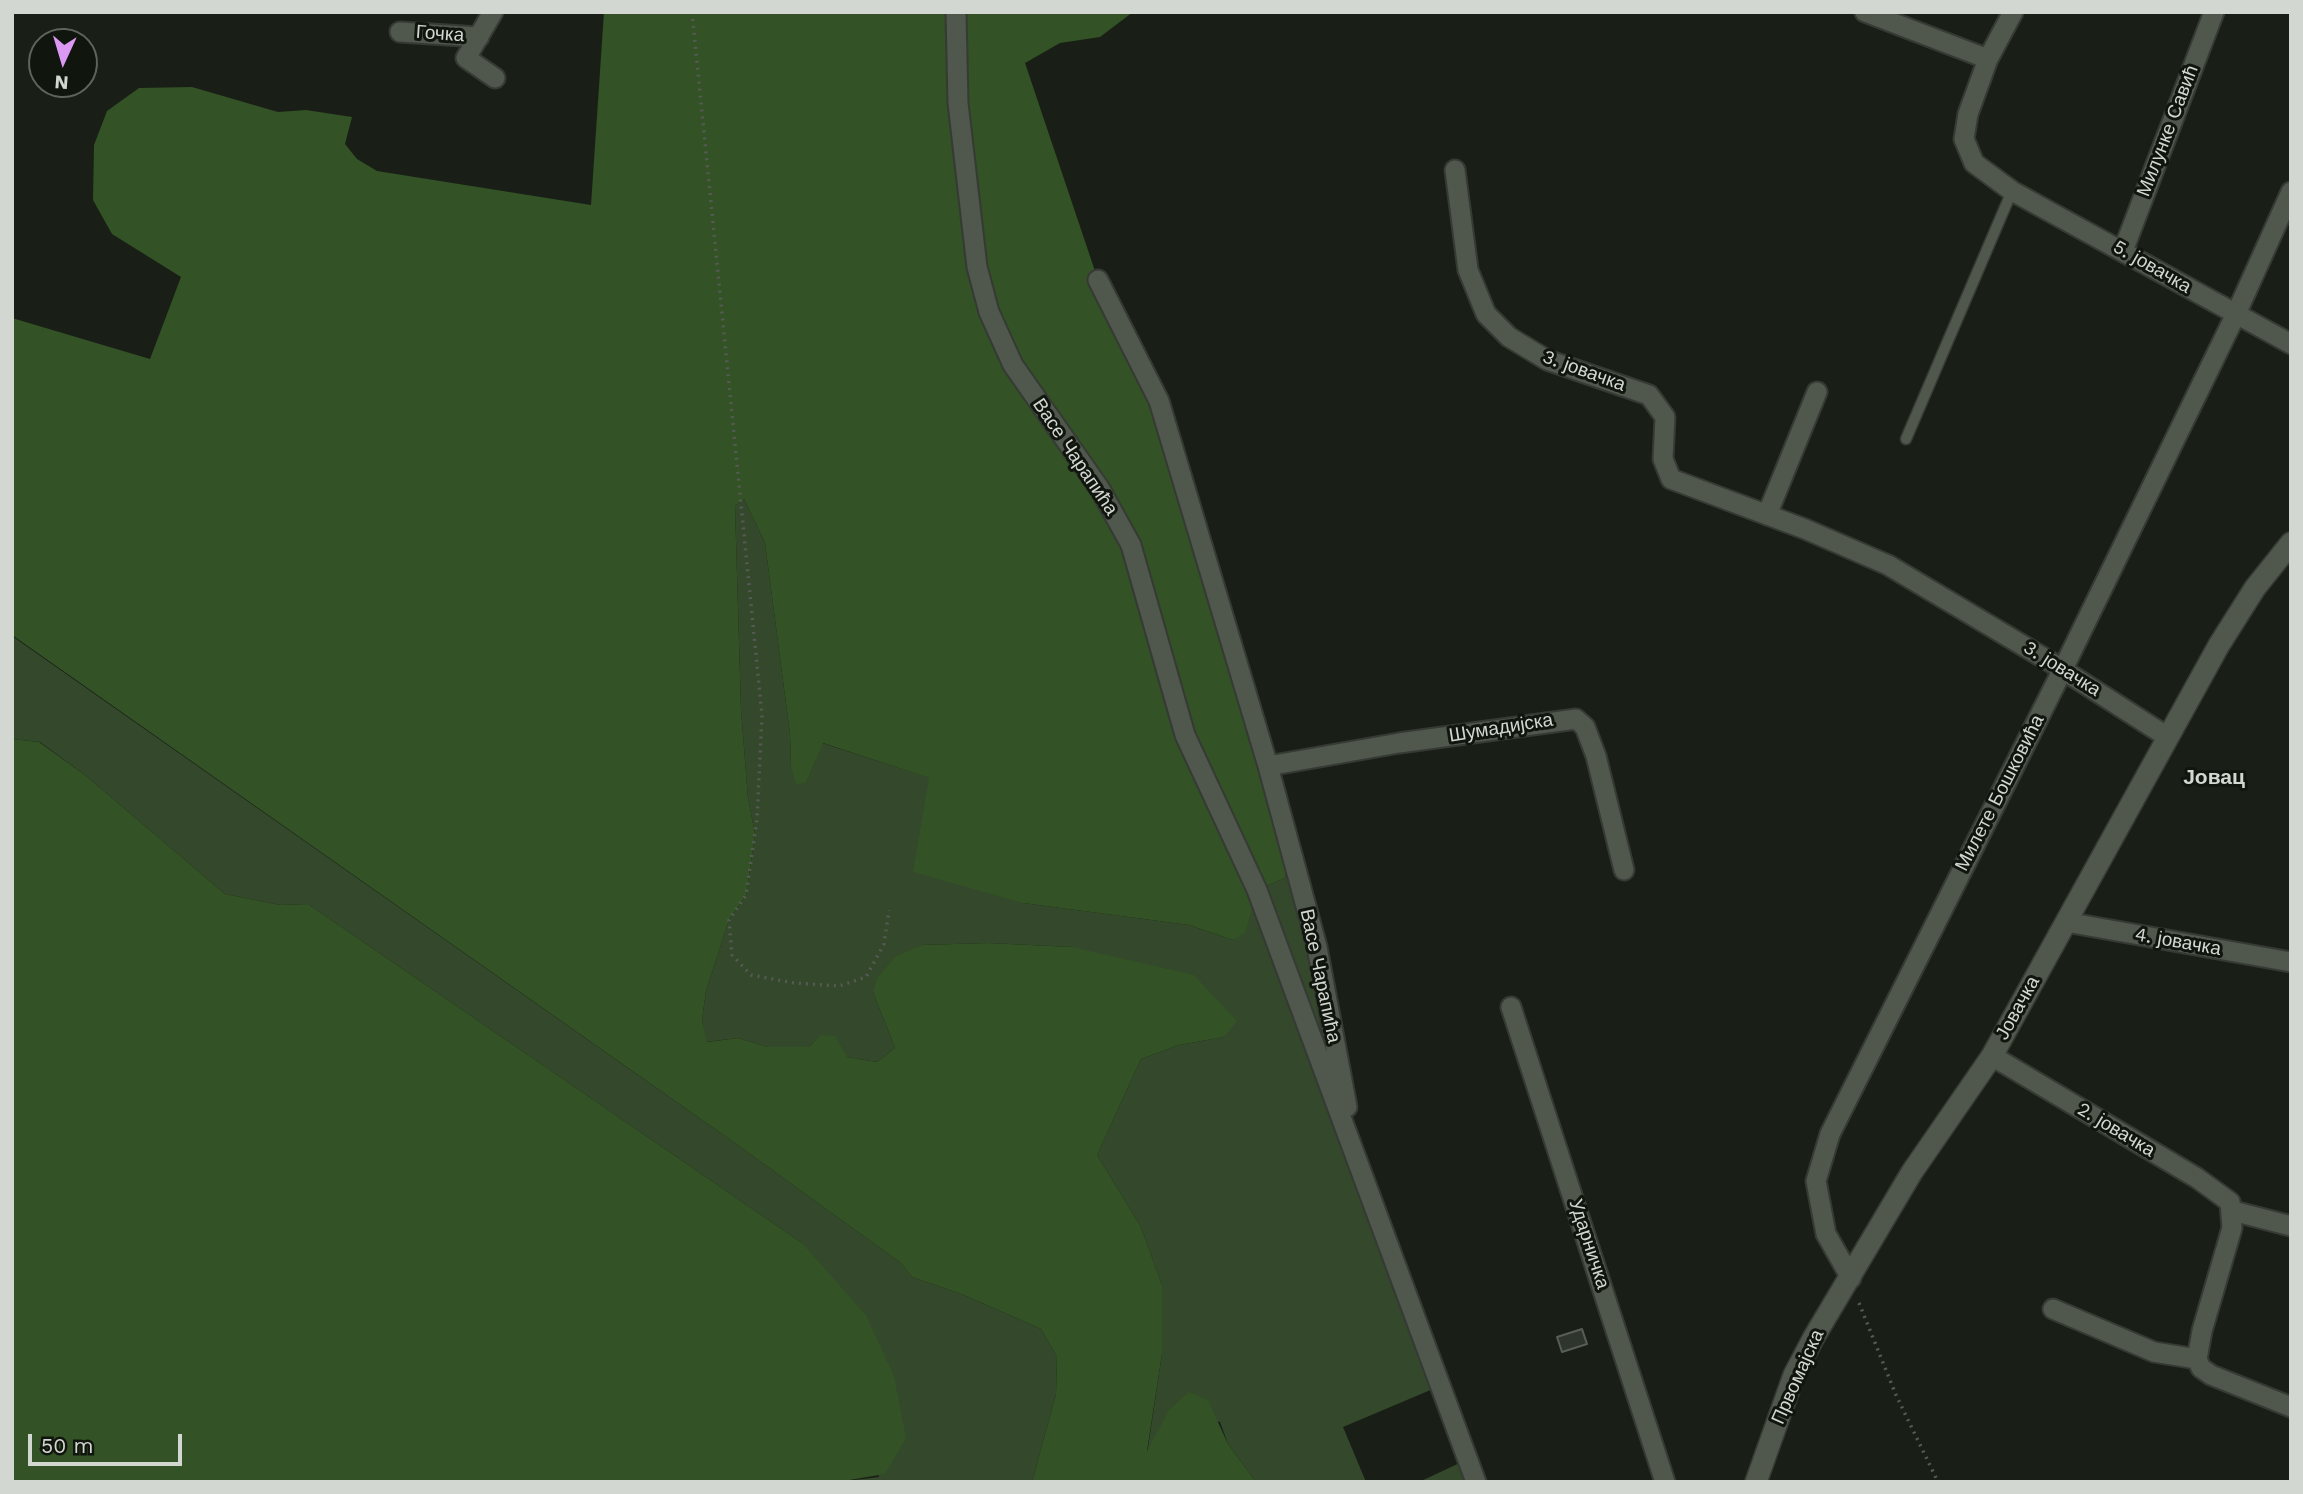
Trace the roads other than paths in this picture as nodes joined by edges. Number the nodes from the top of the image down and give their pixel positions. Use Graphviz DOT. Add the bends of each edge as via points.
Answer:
graph roads {
  1 [pos="493,12"];
  2 [pos="956,12"];
  3 [pos="1865,12"];
  4 [pos="2013,12"];
  5 [pos="2214,12"];
  6 [pos="400,32"];
  7 [pos="479,37"];
  8 [pos="1987,59"];
  9 [pos="495,78"];
  10 [pos="1455,170"];
  11 [pos="2012,191"];
  12 [pos="2291,192"];
  13 [pos="2123,251"];
  14 [pos="1098,280"];
  15 [pos="2236,314"];
  16 [pos="2291,344"];
  17 [pos="1817,392"];
  18 [pos="1906,439"];
  19 [pos="1767,515"];
  20 [pos="2291,542"];
  21 [pos="2063,669"];
  22 [pos="2166,736"];
  23 [pos="1268,766"];
  24 [pos="1624,870"];
  25 [pos="2066,922"];
  26 [pos="2291,962"];
  27 [pos="1511,1007"];
  28 [pos="1992,1056"];
  29 [pos="1357,1160"];
  30 [pos="2233,1212"];
  31 [pos="2291,1226"];
  32 [pos="1851,1278"];
  33 [pos="2053,1309"];
  34 [pos="2197,1359"];
  35 [pos="2291,1407"];
  36 [pos="1476,1482"];
  37 [pos="1665,1482"];
  38 [pos="1756,1482"];
  1 -- 7 [label="street, Гочка"];
  2 -- 29 [label="street, Васе Чарапића" via="958,103 977,267 989,312 1013,365 1100,489 1131,545 1185,735 1256,890"];
  3 -- 8 [label="street"];
  4 -- 8 [label="street, 5. јовачка"];
  5 -- 13 [label="street, Милунке Савић"];
  6 -- 7 [label="street, Гочка"];
  7 -- 9 [label="street, Гочка" via="466,58"];
  8 -- 11 [label="street, 5. јовачка" via="1964,139 1974,163"];
  10 -- 19 [label="street, 3. јовачка" via="1472,286 1496,327 1547,360 1649,395 1665,417 1663,459 1671,480"];
  11 -- 13 [label="street, 5. јовачка"];
  11 -- 18 [label="lane"];
  12 -- 15 [label="street, Милете Бошковића"];
  13 -- 15 [label="street, 5. јовачка"];
  14 -- 23 [label="street, Васе Чарапића" via="1159,401"];
  15 -- 16 [label="street, 5. јовачка"];
  15 -- 21 [label="street, Милете Бошковића"];
  17 -- 19 [label="street"];
  19 -- 21 [label="street, 3. јовачка" via="1888,565"];
  20 -- 22 [label="main road, Јовачка" via="2244,604"];
  21 -- 22 [label="street, 3. јовачка"];
  21 -- 32 [label="street, Милете Бошковића" via="1830,1134 1816,1181 1826,1234"];
  22 -- 25 [label="main road, Јовачка"];
  23 -- 24 [label="street, Шумадијска" via="1576,719 1585,727 1596,756"];
  23 -- 29 [label="street, Васе Чарапића" via="1317,947"];
  25 -- 26 [label="street, 4. јовачка"];
  25 -- 28 [label="main road, Јовачка"];
  27 -- 37 [label="street, Ударничка"];
  28 -- 30 [label="street, 2. јовачка" via="2208,1184 2230,1202"];
  28 -- 32 [label="main road, Јовачка" via="1912,1172"];
  29 -- 36 [label="street"];
  30 -- 31 [label="street"];
  30 -- 34 [label="street"];
  32 -- 38 [label="main road, Првомајска" via="1801,1361"];
  33 -- 34 [label="street" via="2154,1352"];
  34 -- 35 [label="street" via="2211,1374"];
}
